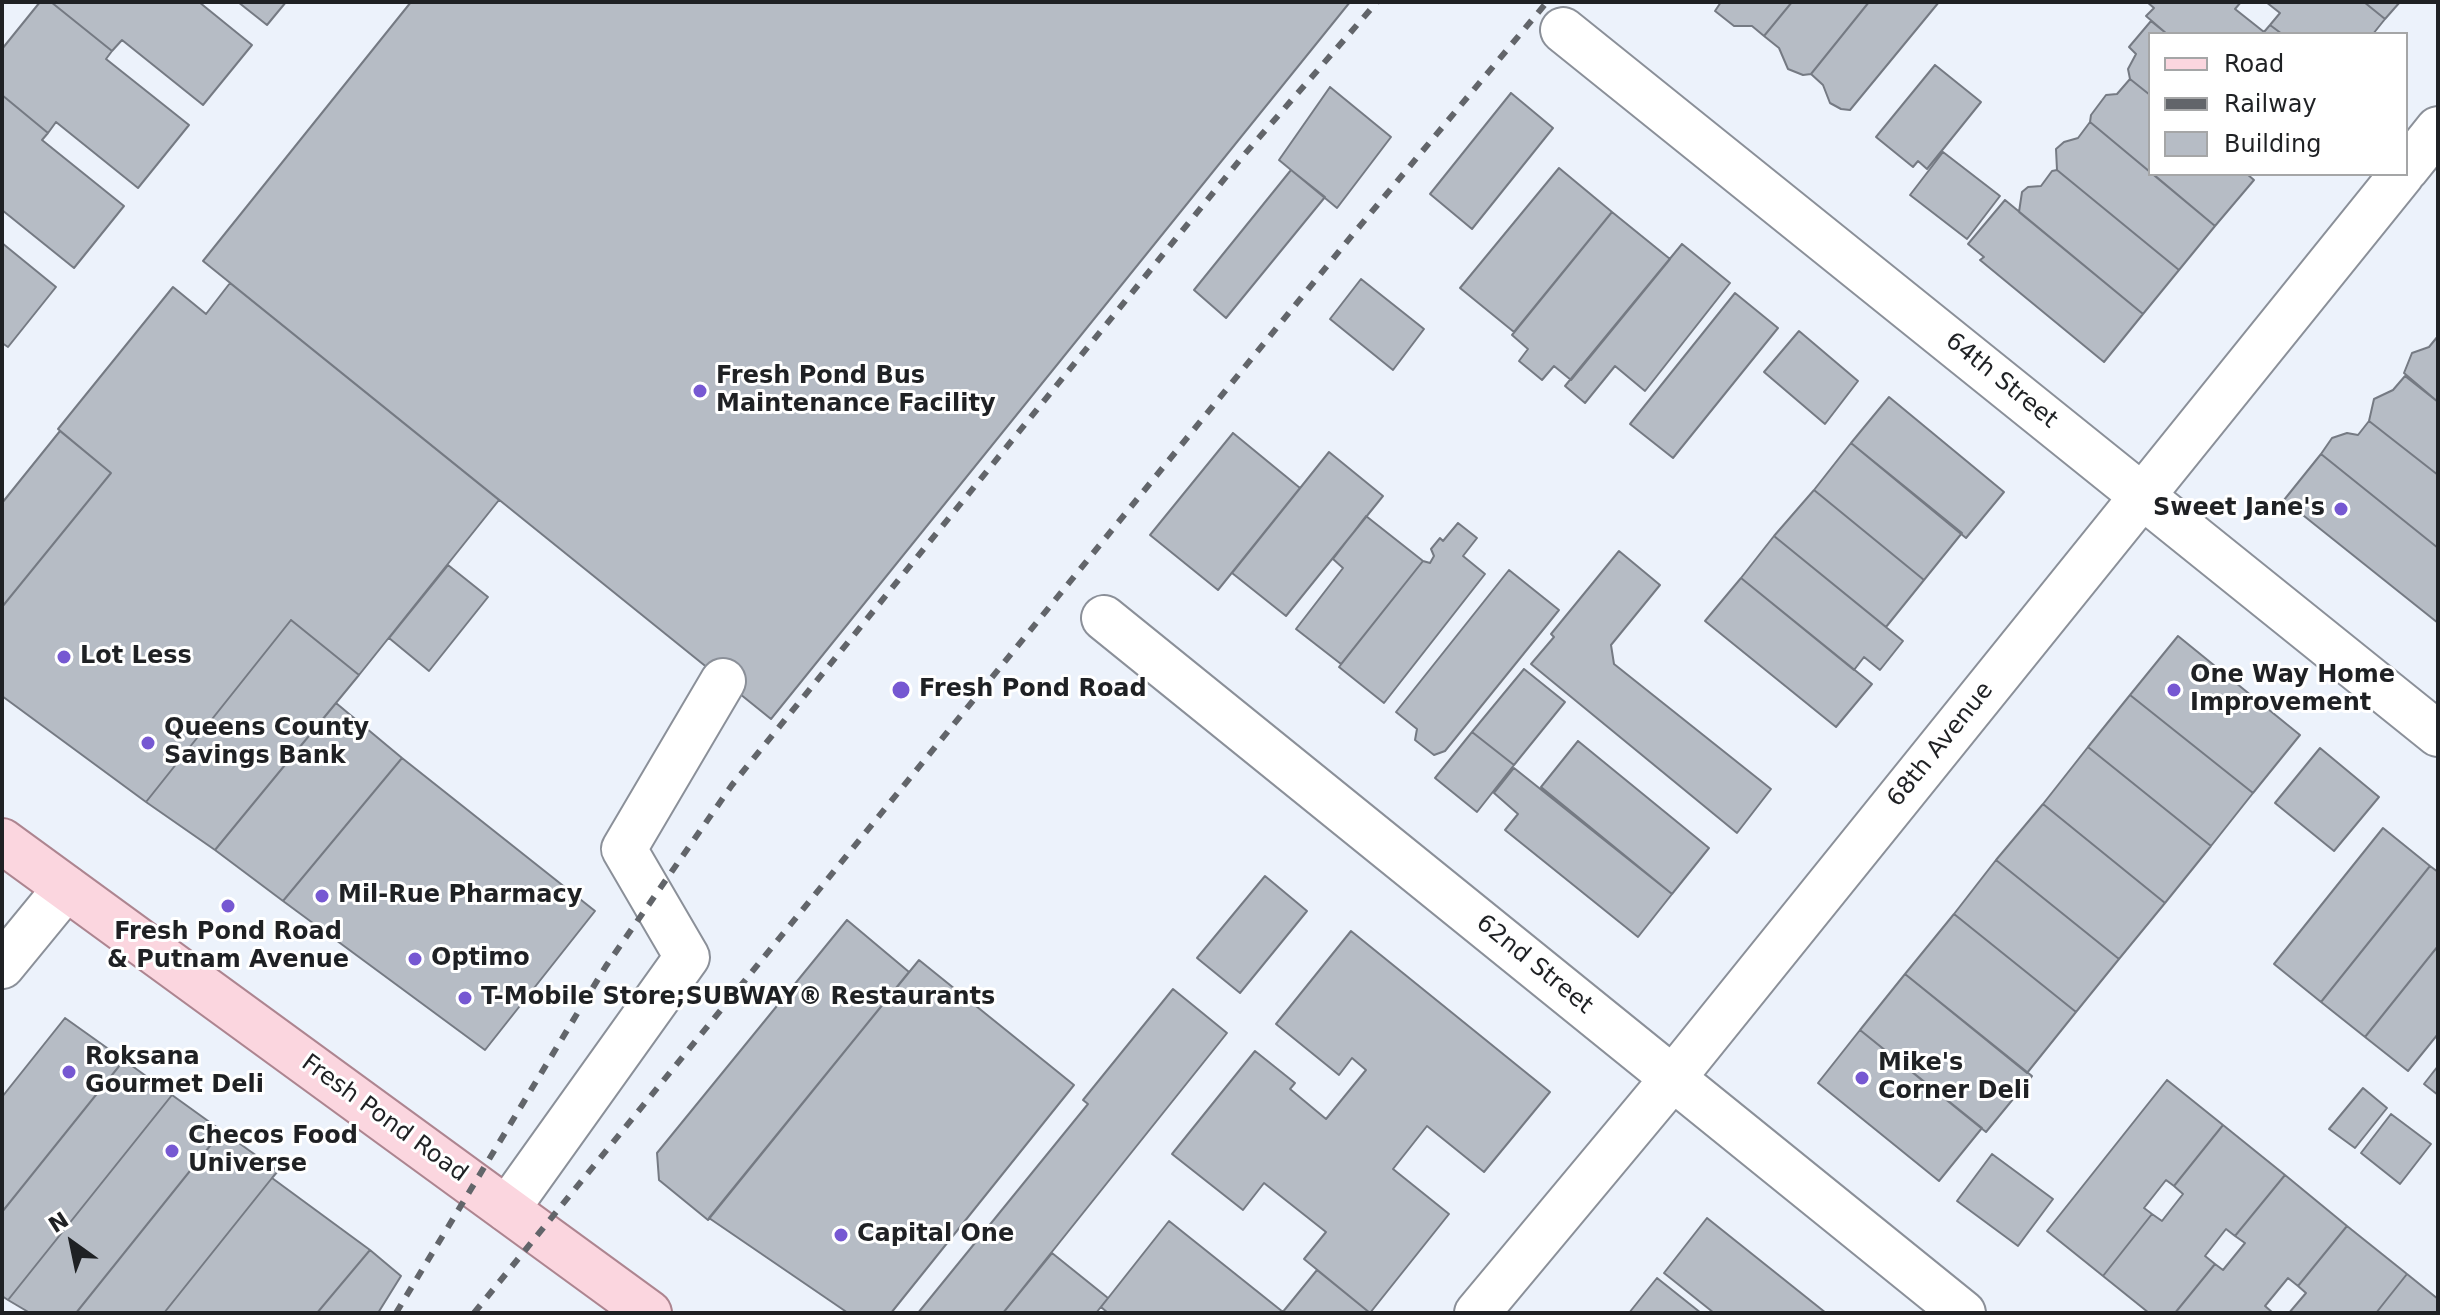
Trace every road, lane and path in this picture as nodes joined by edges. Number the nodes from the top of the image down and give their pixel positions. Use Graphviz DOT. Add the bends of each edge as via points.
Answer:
graph roads {
  1 [pos="1563,30"];
  2 [pos="2438,129"];
  3 [pos="2408,166"];
  4 [pos="2400,176"];
  5 [pos="2143,494"];
  6 [pos="1104,618"];
  7 [pos="723,681"];
  8 [pos="2438,734"];
  9 [pos="2,841"];
  10 [pos="66,888"];
  11 [pos="2,966"];
  12 [pos="1673,1078"];
  13 [pos="507,1209"];
  14 [pos="649,1313"];
  15 [pos="1477,1313"];
  16 [pos="1963,1313"];
  1 -- 5 [label="street, 64th Street"];
  2 -- 3 [label="street"];
  4 -- 5 [label="street, 68th Avenue"];
  5 -- 8 [label="street, 64th Street"];
  5 -- 12 [label="street, 68th Avenue"];
  6 -- 12 [label="street, 62nd Street"];
  7 -- 13 [label="street" via="624,849 687,957"];
  9 -- 10 [label="main road, Fresh Pond Road"];
  10 -- 11 [label="street"];
  10 -- 13 [label="main road, Fresh Pond Road"];
  12 -- 15 [label="street, 68th Avenue"];
  12 -- 16 [label="street, 62nd Street"];
  13 -- 14 [label="main road, Fresh Pond Road"];
}
